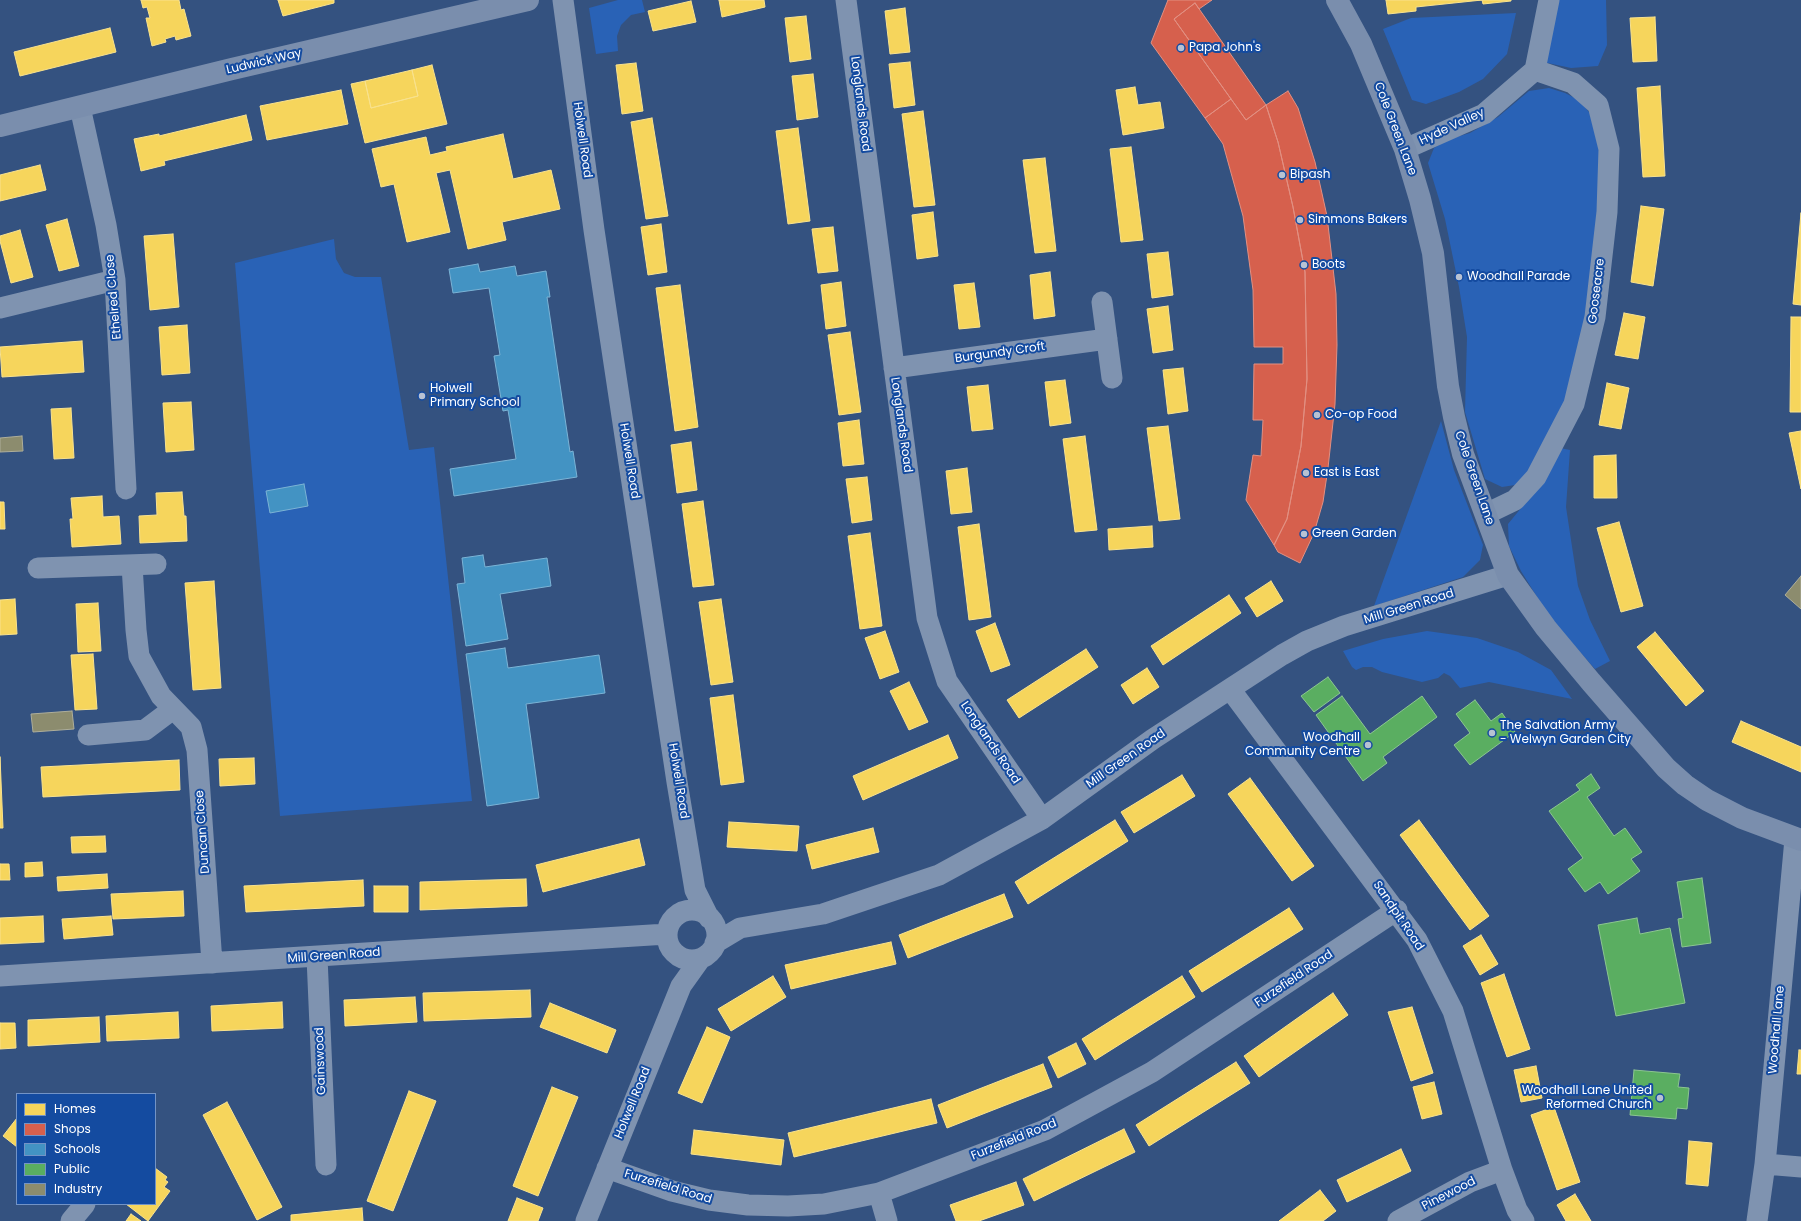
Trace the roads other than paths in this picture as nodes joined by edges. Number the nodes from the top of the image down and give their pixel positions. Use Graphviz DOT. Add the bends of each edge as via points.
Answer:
graph roads {
  1 [pos="528,0"];
  2 [pos="563,0"];
  3 [pos="846,0"];
  4 [pos="1337,0"];
  5 [pos="1549,0"];
  6 [pos="1534,70"];
  7 [pos="80,107"];
  8 [pos="0,126"];
  9 [pos="1405,148"];
  10 [pos="115,280"];
  11 [pos="1102,302"];
  12 [pos="0,308"];
  13 [pos="1107,339"];
  14 [pos="894,368"];
  15 [pos="1112,378"];
  16 [pos="126,489"];
  17 [pos="1486,514"];
  18 [pos="156,564"];
  19 [pos="132,565"];
  20 [pos="38,568"];
  21 [pos="1508,575"];
  22 [pos="1230,689"];
  23 [pos="173,709"];
  24 [pos="88,735"];
  25 [pos="1042,819"];
  26 [pos="1798,840"];
  27 [pos="1397,910"];
  28 [pos="710,919"];
  29 [pos="740,928"];
  30 [pos="669,942"];
  31 [pos="715,943"];
  32 [pos="317,957"];
  33 [pos="701,958"];
  34 [pos="212,963"];
  35 [pos="0,976"];
  36 [pos="681,986"];
  37 [pos="1765,1164"];
  38 [pos="326,1165"];
  39 [pos="1801,1167"];
  40 [pos="607,1168"];
  41 [pos="1502,1170"];
  42 [pos="879,1193"];
  43 [pos="84,1205"];
  44 [pos="71,1221"];
  45 [pos="586,1221"];
  46 [pos="887,1221"];
  47 [pos="1398,1221"];
  48 [pos="1524,1221"];
  49 [pos="1757,1221"];
  1 -- 7 [label="street, Ludwick Way"];
  2 -- 28 [label="street, Holwell Road" via="595,237 677,782 696,890"];
  3 -- 14 [label="street, Longlands Road"];
  4 -- 9 [label="street, Cole Green Lane" via="1361,44"];
  5 -- 6 [label="street"];
  6 -- 9 [label="street, Hyde Valley" via="1484,114"];
  6 -- 17 [label="street, Gooseacre" via="1572,83 1598,105 1608,149 1607,212 1595,317 1574,404 1536,477 1514,500"];
  7 -- 8 [label="street, Ludwick Way"];
  7 -- 10 [label="street, Ethelred Close" via="106,225"];
  9 -- 17 [label="street, Cole Green Lane" via="1433,253 1448,386 1454,417 1463,454"];
  10 -- 12 [label="street"];
  10 -- 16 [label="street, Ethelred Close"];
  11 -- 13 [label="street"];
  13 -- 14 [label="street, Burgundy Croft"];
  13 -- 15 [label="street"];
  14 -- 25 [label="street, Longlands Road" via="927,618 947,681"];
  17 -- 21 [label="street, Cole Green Lane"];
  18 -- 19 [label="street"];
  19 -- 20 [label="street"];
  19 -- 23 [label="street, Duncan Close" via="139,656 161,696"];
  21 -- 22 [label="street, Mill Green Road" via="1337,629 1307,641 1282,654"];
  21 -- 26 [label="street, Cole Green Lane" via="1551,634 1666,768 1707,800 1742,818"];
  22 -- 25 [label="street, Mill Green Road" via="1153,739"];
  22 -- 27 [label="street, Sandpit Road"];
  23 -- 24 [label="street" via="144,730"];
  23 -- 34 [label="street, Duncan Close" via="191,727 197,750"];
  25 -- 29 [label="street, Mill Green Road" via="939,875 823,914"];
  26 -- 37 [label="street, Woodhall Lane"];
  27 -- 41 [label="street, Sandpit Road" via="1417,940 1453,1011"];
  27 -- 42 [label="street, Furzefield Road" via="1152,1072 1045,1130"];
  28 -- 29 [label="street, Mill Green Road"];
  28 -- 30 [label="street" via="702,912 694,911 686,911 675,917 669,925"];
  28 -- 31 [label="street" via="717,933"];
  29 -- 31 [label="street, Mill Green Road"];
  30 -- 32 [label="street, Mill Green Road"];
  30 -- 33 [label="street" via="683,959"];
  30 -- 36 [label="street"];
  31 -- 33 [label="street" via="712,951"];
  32 -- 34 [label="street, Mill Green Road"];
  32 -- 38 [label="street, Gainswood"];
  33 -- 36 [label="street, Holwell Road"];
  34 -- 35 [label="street, Mill Green Road"];
  36 -- 40 [label="street, Holwell Road"];
  37 -- 39 [label="street"];
  37 -- 49 [label="street, Woodhall Lane"];
  40 -- 42 [label="street, Furzefield Road" via="672,1191 709,1200 748,1205 824,1204"];
  40 -- 45 [label="street, Holwell Road"];
  41 -- 47 [label="street, Pinewood" via="1470,1182"];
  41 -- 48 [label="street, Sandpit Road" via="1517,1210"];
  42 -- 46 [label="street"];
  43 -- 44 [label="street"];
}
